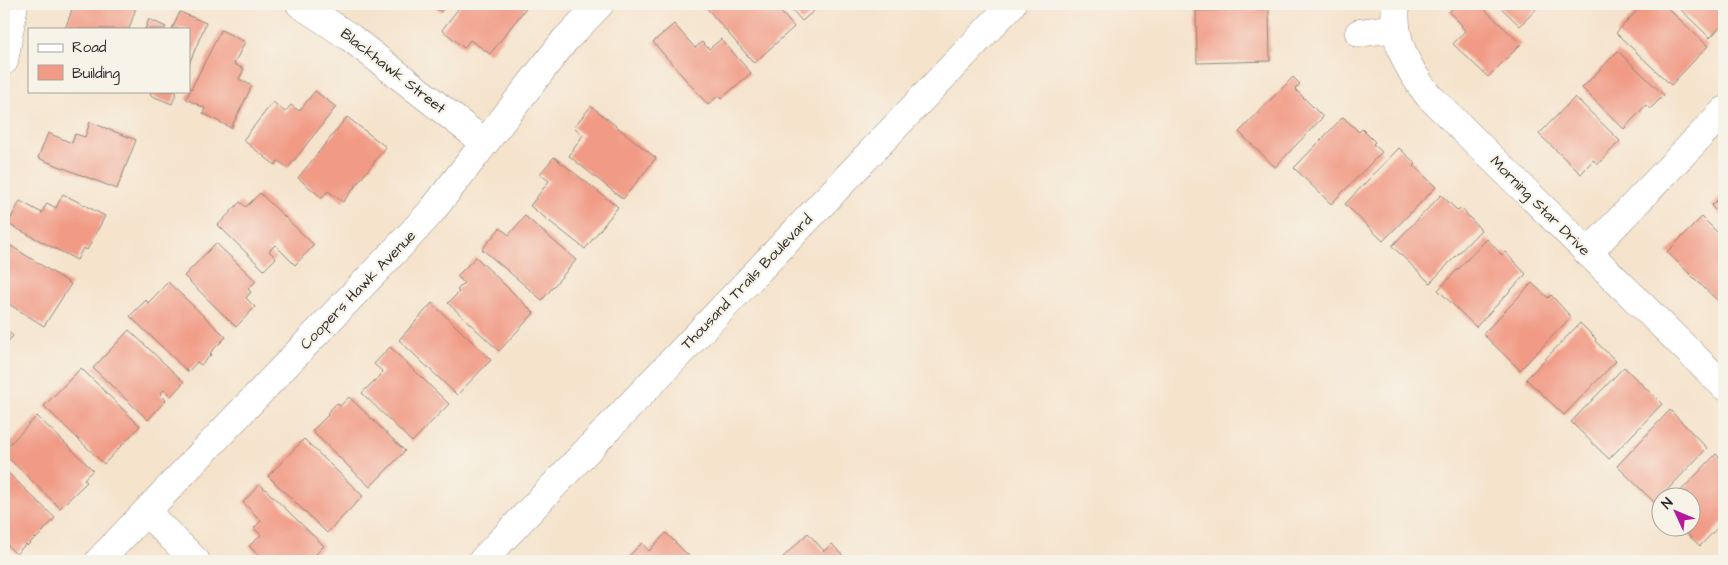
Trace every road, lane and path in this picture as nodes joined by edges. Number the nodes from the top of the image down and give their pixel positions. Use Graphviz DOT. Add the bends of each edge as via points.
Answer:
graph roads {
  1 [pos="14,4"];
  2 [pos="300,4"];
  3 [pos="600,4"];
  4 [pos="1012,4"];
  5 [pos="1396,16"];
  6 [pos="1358,33"];
  7 [pos="4,61"];
  8 [pos="1724,111"];
  9 [pos="484,142"];
  10 [pos="1588,253"];
  11 [pos="1724,386"];
  12 [pos="146,512"];
  13 [pos="99,561"];
  14 [pos="196,561"];
  15 [pos="482,561"];
  1 -- 7 [label="street"];
  2 -- 9 [label="street, Blackhawk Street" via="351,38"];
  3 -- 9 [label="street, Coopers Hawk Avenue" via="565,40"];
  4 -- 15 [label="street, Thousand Trails Boulevard"];
  5 -- 6 [label="street"];
  5 -- 10 [label="street, Morning Star Drive" via="1399,46 1416,81"];
  8 -- 10 [label="street"];
  9 -- 12 [label="street, Coopers Hawk Avenue" via="411,234"];
  10 -- 11 [label="street, Morning Star Drive"];
  12 -- 13 [label="street, Coopers Hawk Avenue"];
  12 -- 14 [label="street"];
}
